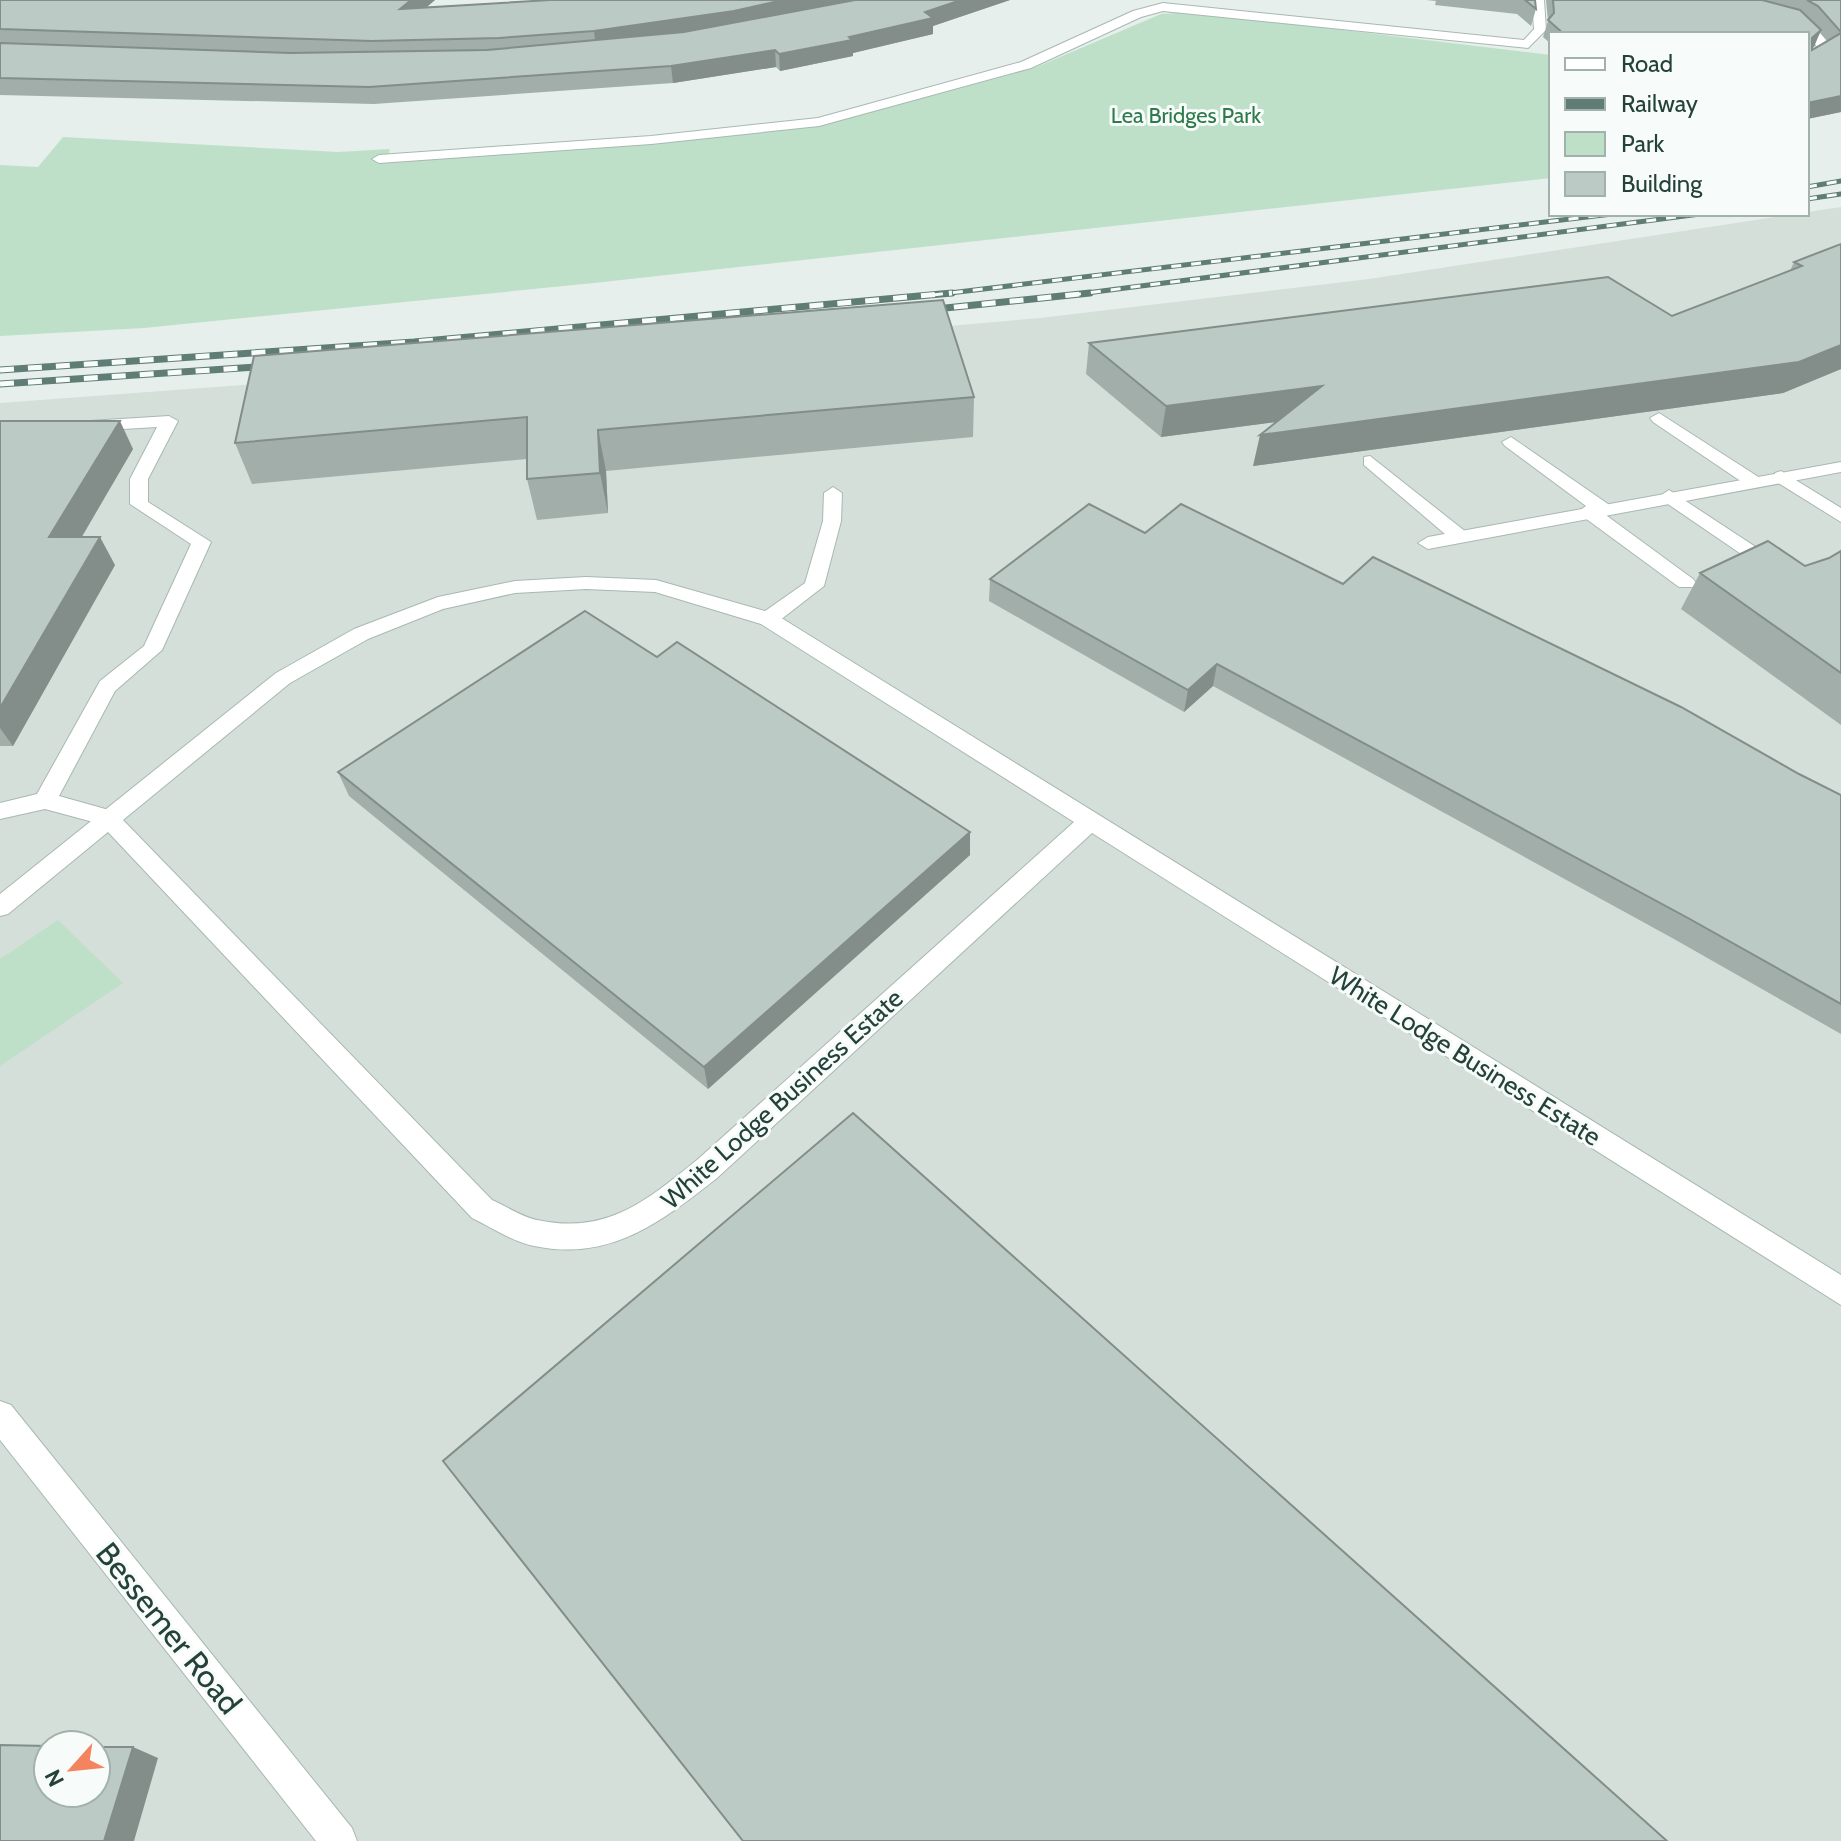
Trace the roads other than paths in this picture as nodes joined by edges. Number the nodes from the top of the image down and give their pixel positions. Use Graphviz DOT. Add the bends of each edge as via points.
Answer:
graph roads {
  1 [pos="1538,0"];
  2 [pos="1783,16"];
  3 [pos="1809,60"];
  4 [pos="379,159"];
  5 [pos="1659,418"];
  6 [pos="61,427"];
  7 [pos="1511,442"];
  8 [pos="1370,461"];
  9 [pos="1841,467"];
  10 [pos="1781,477"];
  11 [pos="1754,482"];
  12 [pos="833,493"];
  13 [pos="1669,496"];
  14 [pos="1594,509"];
  15 [pos="1841,516"];
  16 [pos="1459,536"];
  17 [pos="1428,543"];
  18 [pos="1787,577"];
  19 [pos="1686,583"];
  20 [pos="768,619"];
  21 [pos="45,801"];
  22 [pos="0,811"];
  23 [pos="108,818"];
  24 [pos="1089,822"];
  25 [pos="0,907"];
  26 [pos="1841,1291"];
  27 [pos="0,1416"];
  28 [pos="339,1841"];
  1 -- 4 [label="street" via="1540,30 1528,44 1163,7 1026,65 819,122"];
  2 -- 3 [label="street" via="1821,39 1825,49"];
  5 -- 11 [label="street"];
  6 -- 21 [label="street" via="169,421 139,479 139,504 201,542 152,650 107,686"];
  7 -- 14 [label="street"];
  8 -- 16 [label="street"];
  9 -- 10 [label="street"];
  10 -- 11 [label="street"];
  10 -- 15 [label="street"];
  11 -- 13 [label="street"];
  12 -- 20 [label="street" via="832,521 814,586"];
  13 -- 14 [label="street"];
  13 -- 18 [label="street"];
  14 -- 16 [label="street"];
  14 -- 19 [label="street"];
  16 -- 17 [label="street"];
  20 -- 23 [label="street, White Lodge Business Estate" via="656,586 515,587 438,604 361,634 283,678"];
  20 -- 24 [label="street, White Lodge Business Estate"];
  21 -- 22 [label="street"];
  21 -- 23 [label="street"];
  23 -- 24 [label="street, White Lodge Business Estate" via="482,1209 534,1233 597,1236 652,1213 707,1169"];
  23 -- 25 [label="street, White Lodge Business Estate"];
  24 -- 26 [label="street, White Lodge Business Estate"];
  27 -- 28 [label="street, Bessemer Road"];
}
